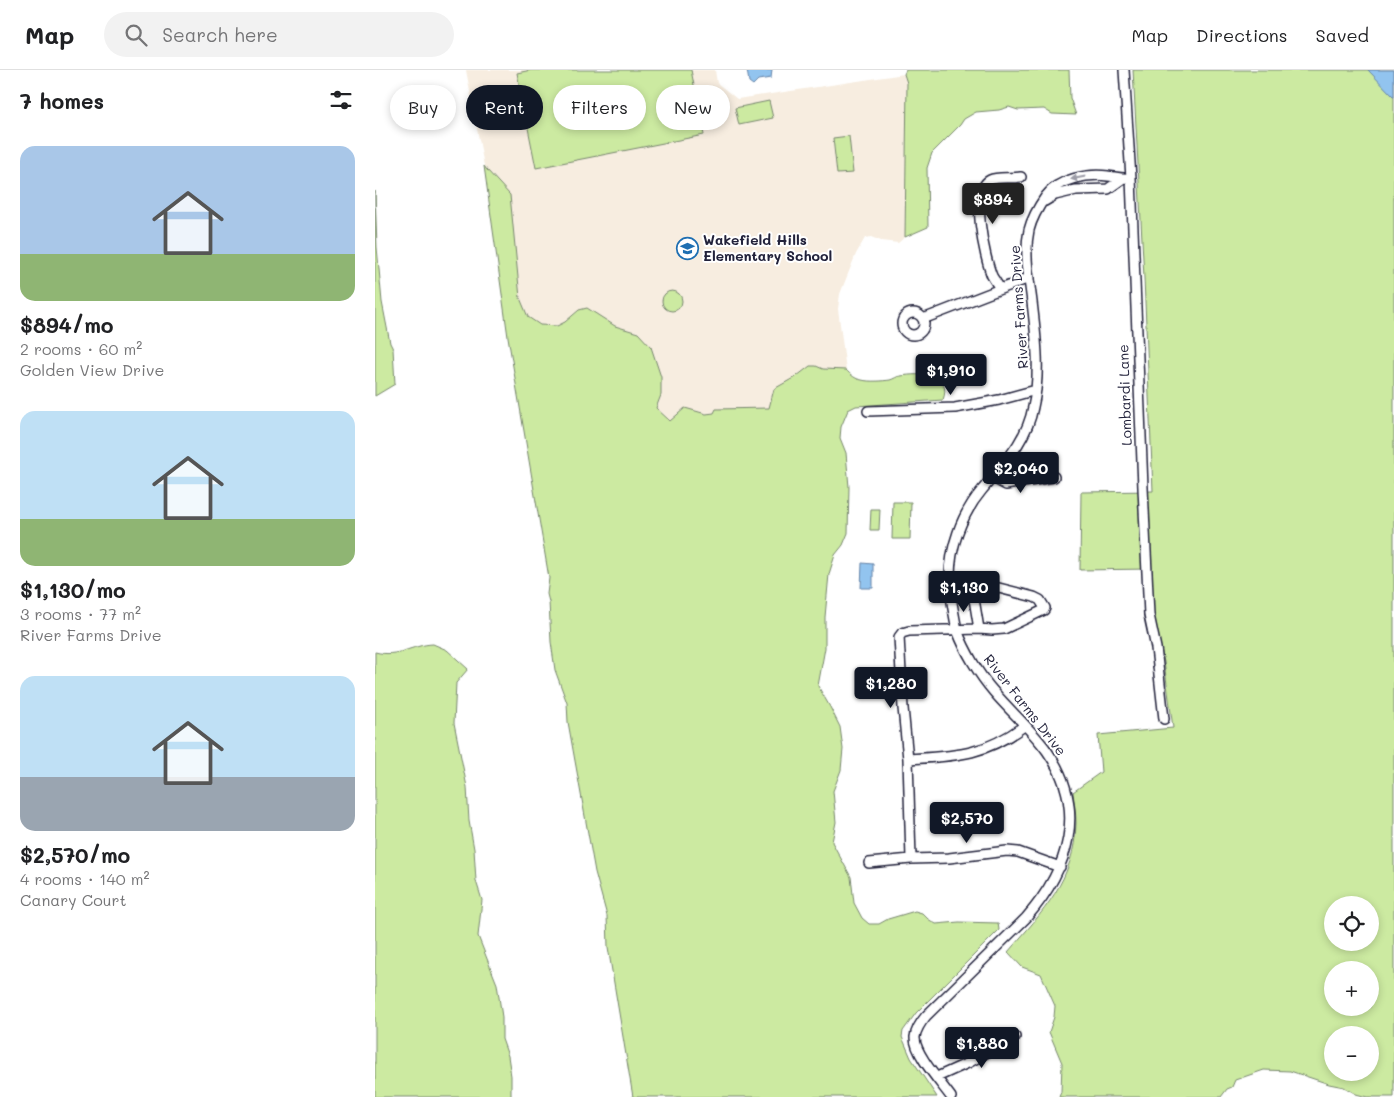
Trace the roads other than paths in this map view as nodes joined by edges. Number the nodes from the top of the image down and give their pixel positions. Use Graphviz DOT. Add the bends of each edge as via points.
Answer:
graph roads {
  1 [pos="1124,70"];
  2 [pos="1021,177"];
  3 [pos="1126,178"];
  4 [pos="1043,202"];
  5 [pos="1029,278"];
  6 [pos="1000,289"];
  7 [pos="923,319"];
  8 [pos="1036,390"];
  9 [pos="868,411"];
  10 [pos="1053,476"];
  11 [pos="993,478"];
  12 [pos="973,593"];
  13 [pos="951,596"];
  14 [pos="957,630"];
  15 [pos="979,630"];
  16 [pos="1164,719"];
  17 [pos="1024,726"];
  18 [pos="908,759"];
  19 [pos="911,859"];
  20 [pos="869,863"];
  21 [pos="1060,866"];
  22 [pos="1015,1037"];
  23 [pos="937,1077"];
  24 [pos="951,1097"];
  1 -- 3 [label="street, Lombardi Lane"];
  2 -- 6 [label="street" via="989,180 981,196 984,251"];
  3 -- 4 [label="street" via="1108,189 1076,190"];
  3 -- 4 [label="street, River Farms Drive, one-way" via="1107,176 1070,180 1051,190"];
  3 -- 16 [label="street, Lombardi Lane" via="1149,615"];
  4 -- 5 [label="street, River Farms Drive" via="1029,231"];
  5 -- 6 [label="street"];
  5 -- 8 [label="street, River Farms Drive" via="1037,363"];
  6 -- 7 [label="street"];
  8 -- 9 [label="street" via="955,408"];
  8 -- 11 [label="street, River Farms Drive" via="1026,430"];
  10 -- 11 [label="street" via="1006,485"];
  11 -- 13 [label="street, River Farms Drive" via="977,497 958,531 951,565"];
  12 -- 13 [label="street"];
  12 -- 15 [label="street"];
  12 -- 15 [label="street" via="987,585 1035,597 1045,608 1004,629"];
  13 -- 14 [label="street, River Farms Drive"];
  14 -- 15 [label="street"];
  14 -- 17 [label="street, River Farms Drive" via="987,684"];
  14 -- 18 [label="street" via="909,631 899,637"];
  17 -- 18 [label="street" via="980,750 953,756"];
  17 -- 21 [label="street, River Farms Drive" via="1054,762 1068,798 1069,833"];
  18 -- 19 [label="street"];
  19 -- 20 [label="street"];
  19 -- 21 [label="street" via="1007,851"];
  21 -- 23 [label="street, River Farms Drive" via="1041,901 934,1007 919,1027 915,1037 917,1046"];
  22 -- 23 [label="street" via="969,1064"];
  23 -- 24 [label="street, River Farms Drive"];
}
